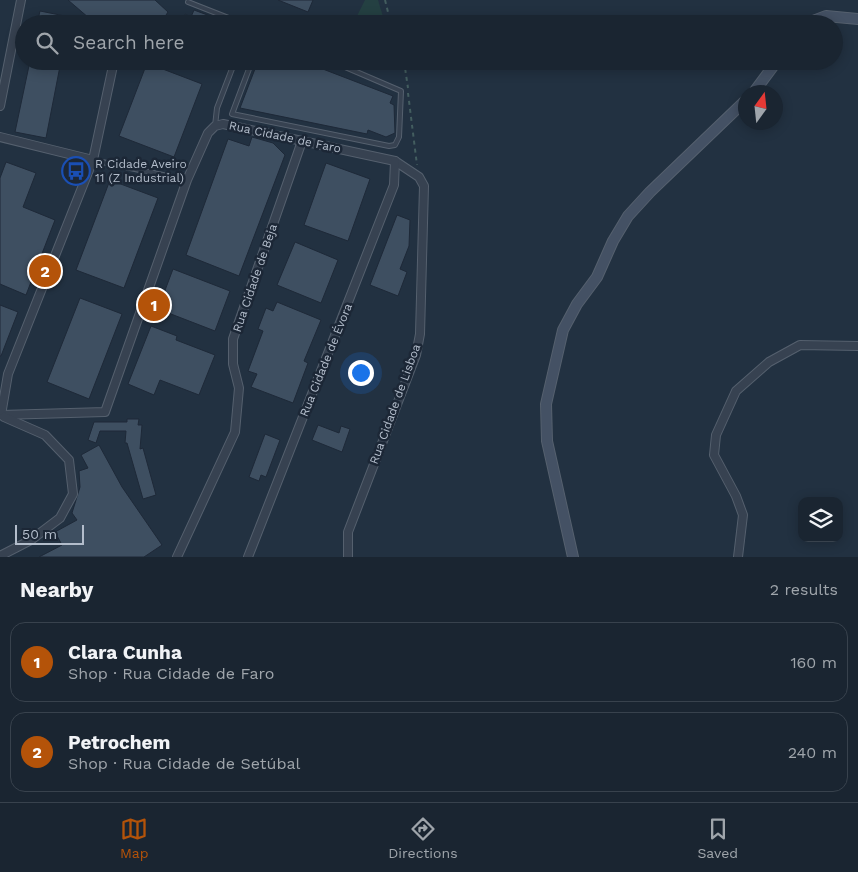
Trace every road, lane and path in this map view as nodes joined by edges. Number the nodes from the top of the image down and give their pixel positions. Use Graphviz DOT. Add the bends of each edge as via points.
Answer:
graph roads {
  1 [pos="21,0"];
  2 [pos="385,0"];
  3 [pos="188,2"];
  4 [pos="18,15"];
  5 [pos="221,15"];
  6 [pos="389,15"];
  7 [pos="843,18"];
  8 [pos="858,19"];
  9 [pos="15,30"];
  10 [pos="112,70"];
  11 [pos="232,70"];
  12 [pos="249,70"];
  13 [pos="353,70"];
  14 [pos="405,70"];
  15 [pos="770,70"];
  16 [pos="759,85"];
  17 [pos="0,106"];
  18 [pos="738,108"];
  19 [pos="215,126"];
  20 [pos="0,137"];
  21 [pos="302,141"];
  22 [pos="93,160"];
  23 [pos="395,161"];
  24 [pos="419,177"];
  25 [pos="187,180"];
  26 [pos="424,186"];
  27 [pos="858,346"];
  28 [pos="0,415"];
  29 [pos="0,556"];
  30 [pos="177,557"];
  31 [pos="248,557"];
  32 [pos="348,557"];
  33 [pos="574,557"];
  34 [pos="738,557"];
  1 -- 4 [label="street"];
  2 -- 6 [label="path"];
  3 -- 5 [label="lane"];
  7 -- 8 [label="main road"];
  9 -- 17 [label="street"];
  10 -- 22 [label="street"];
  11 -- 19 [label="lane" via="217,108"];
  12 -- 13 [label="lane" via="232,114 389,146 395,144 399,137 401,91"];
  14 -- 24 [label="path"];
  15 -- 16 [label="main road"];
  18 -- 33 [label="main road" via="628,216 597,277 563,330 546,404 547,441"];
  19 -- 21 [label="street, Rua Cidade de Faro" via="223,124"];
  19 -- 25 [label="street, Rua Cidade de Faro" via="208,133"];
  20 -- 22 [label="street"];
  21 -- 23 [label="street, Rua Cidade de Faro"];
  21 -- 30 [label="street, Rua Cidade de Beja" via="233,339 233,364 239,388 235,432"];
  22 -- 25 [label="lane"];
  22 -- 28 [label="street" via="8,374"];
  23 -- 24 [label="street, Rua Cidade de Faro"];
  23 -- 31 [label="street, Rua Cidade de Évora" via="394,185"];
  24 -- 26 [label="street, Rua Cidade de Faro"];
  25 -- 28 [label="street, Rua Cidade de Faro" via="105,412"];
  26 -- 32 [label="street, Rua Cidade de Lisboa" via="420,334 416,355 348,532"];
  27 -- 34 [label="street" via="800,345 769,362 736,391 716,435 714,455 743,515"];
  28 -- 29 [label="street" via="46,435 69,460 74,494 60,518 31,540"];
}
